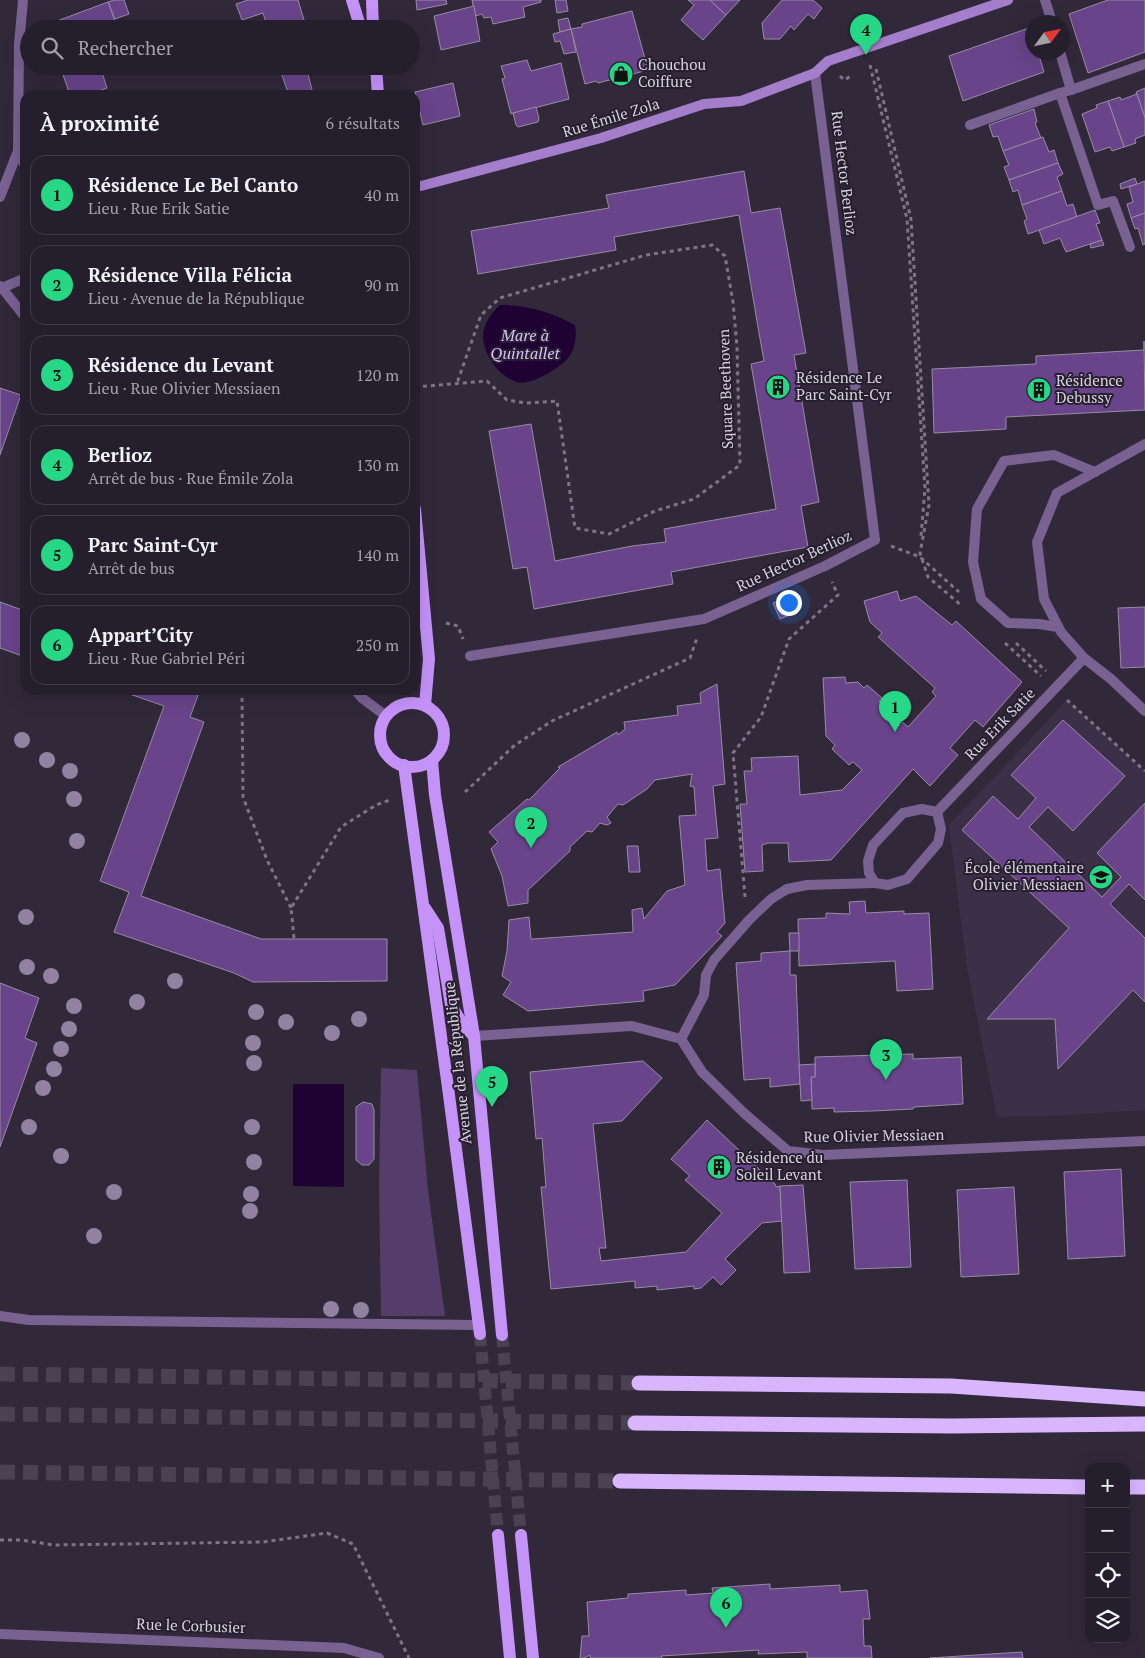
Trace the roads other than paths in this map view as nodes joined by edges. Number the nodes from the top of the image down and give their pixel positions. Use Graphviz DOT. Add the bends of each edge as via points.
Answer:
graph roads {
  1 [pos="23,0"];
  2 [pos="352,0"];
  3 [pos="372,0"];
  4 [pos="1008,0"];
  5 [pos="1045,0"];
  6 [pos="1050,15"];
  7 [pos="21,20"];
  8 [pos="358,20"];
  9 [pos="373,20"];
  10 [pos="20,34"];
  11 [pos="1062,60"];
  12 [pos="1145,64"];
  13 [pos="815,73"];
  14 [pos="374,75"];
  15 [pos="376,75"];
  16 [pos="377,90"];
  17 [pos="1071,90"];
  18 [pos="1060,94"];
  19 [pos="970,124"];
  20 [pos="18,151"];
  21 [pos="20,155"];
  22 [pos="420,186"];
  23 [pos="0,197"];
  24 [pos="1130,247"];
  25 [pos="20,280"];
  26 [pos="1,287"];
  27 [pos="20,311"];
  28 [pos="1145,444"];
  29 [pos="1095,472"];
  30 [pos="420,615"];
  31 [pos="1058,626"];
  32 [pos="470,656"];
  33 [pos="1084,658"];
  34 [pos="359,695"];
  35 [pos="425,705"];
  36 [pos="1145,711"];
  37 [pos="386,716"];
  38 [pos="432,760"];
  39 [pos="404,765"];
  40 [pos="938,812"];
  41 [pos="874,884"];
  42 [pos="423,906"];
  43 [pos="474,1036"];
  44 [pos="680,1039"];
  45 [pos="1145,1141"];
  46 [pos="0,1316"];
  47 [pos="479,1330"];
  48 [pos="502,1335"];
  49 [pos="640,1383"];
  50 [pos="1145,1399"];
  51 [pos="635,1423"];
  52 [pos="1145,1424"];
  53 [pos="620,1481"];
  54 [pos="1085,1487"];
  55 [pos="1130,1487"];
  56 [pos="1145,1488"];
  57 [pos="498,1534"];
  58 [pos="521,1535"];
  59 [pos="0,1634"];
  60 [pos="379,1658"];
  61 [pos="510,1658"];
  62 [pos="533,1658"];
  1 -- 7 [label="street"];
  2 -- 8 [label="main road"];
  3 -- 9 [label="main road"];
  4 -- 13 [label="street, Rue Émile Zola" via="828,61"];
  5 -- 6 [label="street"];
  10 -- 20 [label="street"];
  11 -- 17 [label="street"];
  12 -- 17 [label="street"];
  13 -- 22 [label="street, Rue Émile Zola" via="740,101 704,104 600,138"];
  13 -- 32 [label="street, Rue Hector Berlioz" via="875,540 825,566 704,619"];
  14 -- 16 [label="main road"];
  15 -- 16 [label="main road"];
  17 -- 18 [label="street"];
  18 -- 19 [label="street"];
  18 -- 24 [label="street" via="1098,205 1113,201"];
  20 -- 21 [label="street"];
  20 -- 23 [label="street"];
  25 -- 26 [label="street"];
  26 -- 27 [label="street"];
  28 -- 29 [label="street"];
  29 -- 31 [label="street" via="1057,494 1037,542 1044,599"];
  29 -- 31 [label="street" via="1054,455 1004,461 977,509 973,562 981,600 1008,623"];
  30 -- 35 [label="main road" via="429,659"];
  31 -- 33 [label="street"];
  33 -- 36 [label="street"];
  33 -- 40 [label="street, Rue Erik Satie"];
  34 -- 37 [label="street"];
  35 -- 37 [label="main road" via="403,704"];
  35 -- 38 [label="main road" via="441,720 444,731 439,752"];
  37 -- 39 [label="main road" via="381,725 382,745 394,761"];
  38 -- 39 [label="main road" via="413,767"];
  38 -- 43 [label="main road, Avenue de la République"];
  39 -- 42 [label="main road, Avenue de la République"];
  40 -- 41 [label="street" via="941,828 938,843 920,865 907,879 888,885"];
  40 -- 41 [label="street" via="922,809 903,813 873,845 868,861"];
  41 -- 44 [label="street" via="807,885 787,889 770,899 714,960 706,975 704,995"];
  42 -- 43 [label="main road" via="438,928 451,1005"];
  42 -- 47 [label="main road, Avenue de la République"];
  43 -- 44 [label="street" via="632,1026"];
  43 -- 48 [label="main road, Avenue de la République"];
  44 -- 45 [label="street, Rue Olivier Messiaen" via="702,1072 788,1151 823,1155"];
  46 -- 47 [label="street" via="29,1320"];
  49 -- 50 [label="highway" via="950,1386"];
  51 -- 52 [label="highway"];
  53 -- 54 [label="highway"];
  55 -- 56 [label="highway"];
  57 -- 61 [label="main road"];
  58 -- 62 [label="main road"];
  59 -- 60 [label="street, Rue le Corbusier" via="344,1648"];
}
